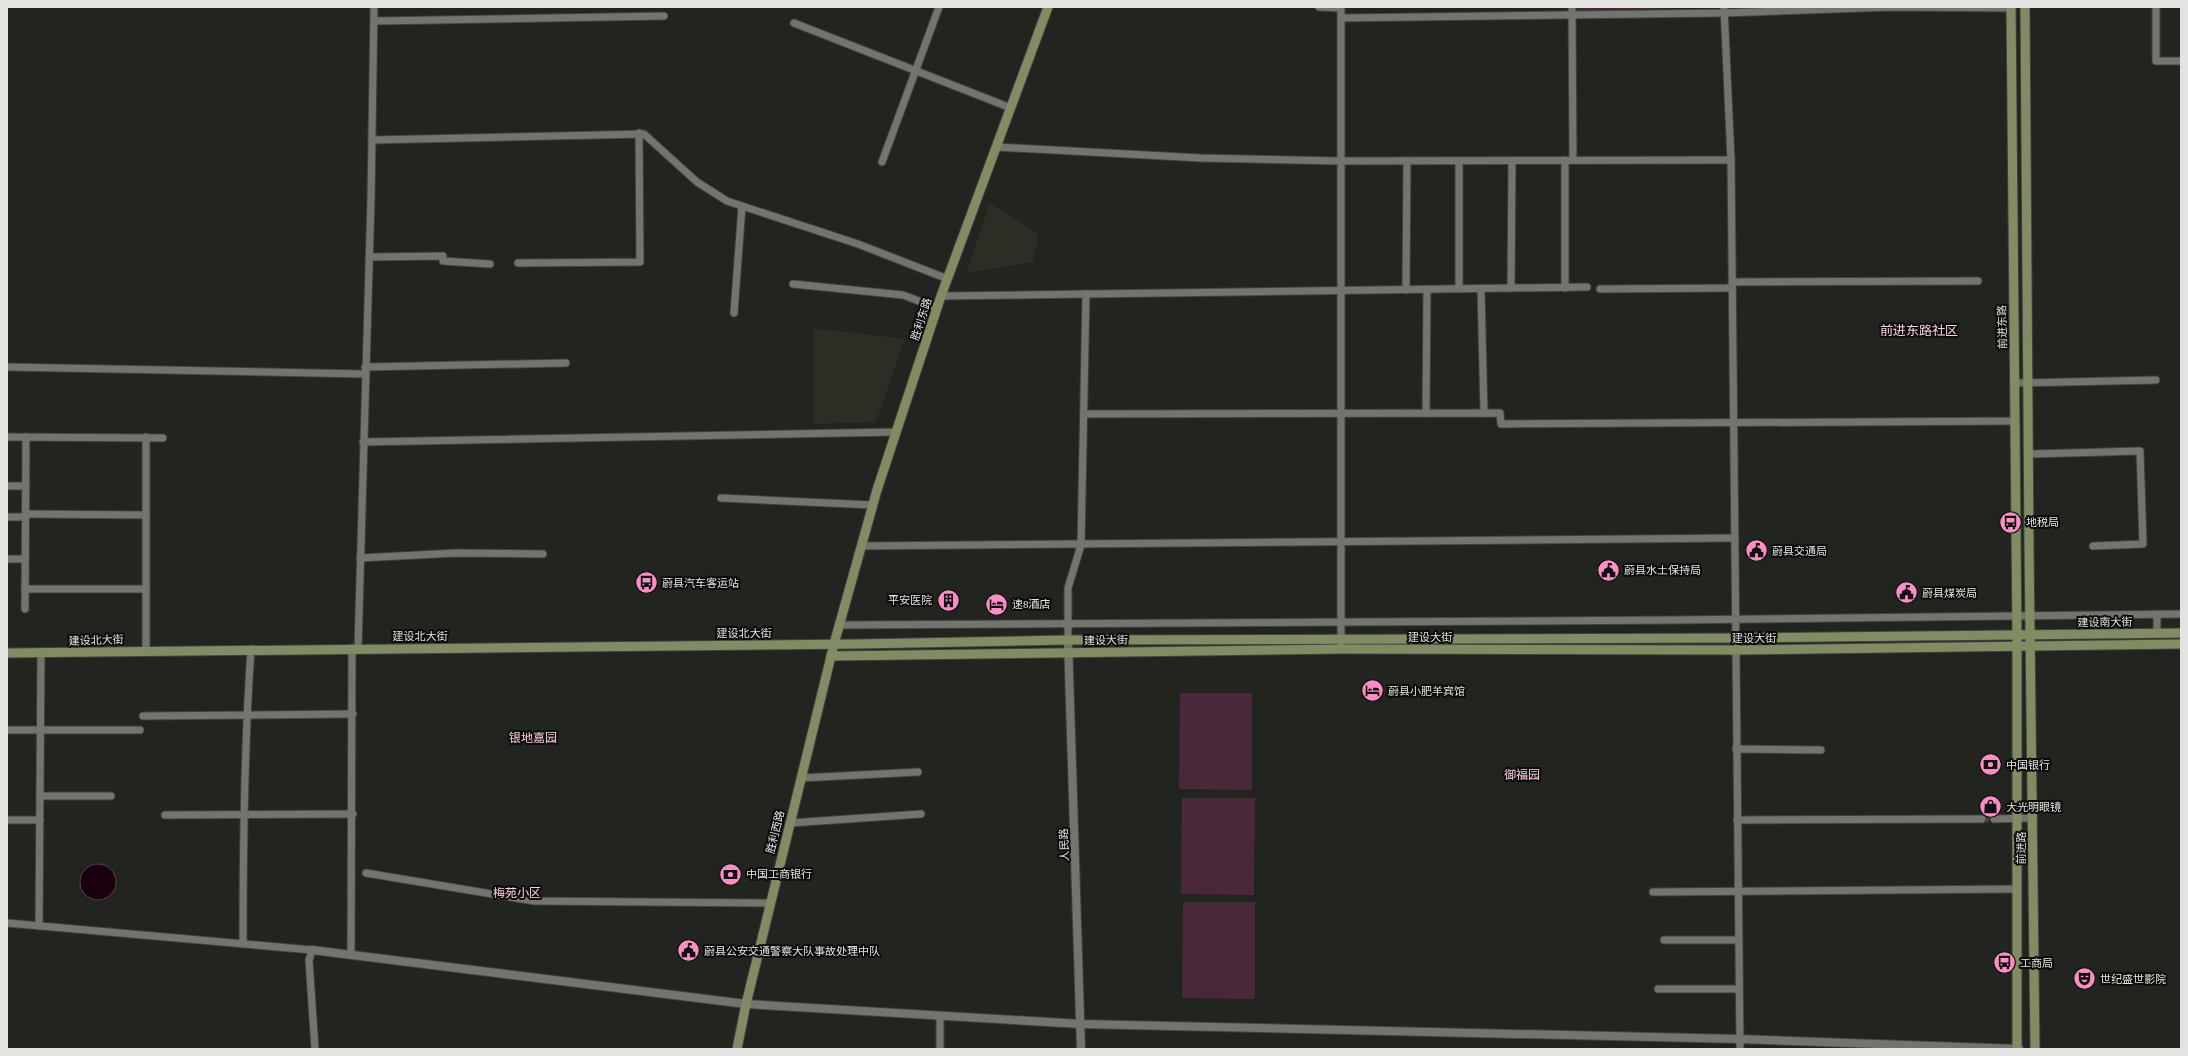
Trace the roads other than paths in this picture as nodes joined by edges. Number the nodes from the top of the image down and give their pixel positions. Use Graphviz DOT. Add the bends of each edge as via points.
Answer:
graph roads {
  1 [pos="374,7"];
  2 [pos="939,7"];
  3 [pos="1048,7"];
  4 [pos="1319,7"];
  5 [pos="1572,7"];
  6 [pos="2025,7"];
  7 [pos="2156,7"];
  8 [pos="2011,8"];
  9 [pos="1724,10"];
  10 [pos="1572,15"];
  11 [pos="664,16"];
  12 [pos="1341,18"];
  13 [pos="374,21"];
  14 [pos="794,23"];
  15 [pos="2181,61"];
  16 [pos="916,71"];
  17 [pos="1011,108"];
  18 [pos="640,134"];
  19 [pos="372,140"];
  20 [pos="996,147"];
  21 [pos="1569,160"];
  22 [pos="1731,160"];
  23 [pos="1341,161"];
  24 [pos="1407,161"];
  25 [pos="1459,161"];
  26 [pos="1512,161"];
  27 [pos="882,162"];
  28 [pos="742,206"];
  29 [pos="369,257"];
  30 [pos="518,263"];
  31 [pos="490,264"];
  32 [pos="948,279"];
  33 [pos="1978,281"];
  34 [pos="793,284"];
  35 [pos="1732,285"];
  36 [pos="1587,287"];
  37 [pos="1511,288"];
  38 [pos="1565,288"];
  39 [pos="1427,289"];
  40 [pos="1458,289"];
  41 [pos="1480,289"];
  42 [pos="1600,289"];
  43 [pos="1342,290"];
  44 [pos="1406,290"];
  45 [pos="1086,294"];
  46 [pos="942,296"];
  47 [pos="938,308"];
  48 [pos="734,313"];
  49 [pos="566,363"];
  50 [pos="7,367"];
  51 [pos="365,370"];
  52 [pos="2156,380"];
  53 [pos="2015,383"];
  54 [pos="2028,383"];
  55 [pos="1484,412"];
  56 [pos="1342,413"];
  57 [pos="1426,413"];
  58 [pos="1084,414"];
  59 [pos="2015,421"];
  60 [pos="1733,423"];
  61 [pos="896,432"];
  62 [pos="7,437"];
  63 [pos="26,437"];
  64 [pos="146,437"];
  65 [pos="163,438"];
  66 [pos="363,442"];
  67 [pos="2029,454"];
  68 [pos="7,486"];
  69 [pos="26,486"];
  70 [pos="721,498"];
  71 [pos="873,505"];
  72 [pos="146,515"];
  73 [pos="26,516"];
  74 [pos="7,517"];
  75 [pos="1735,538"];
  76 [pos="1341,541"];
  77 [pos="1081,545"];
  78 [pos="861,546"];
  79 [pos="2093,546"];
  80 [pos="543,554"];
  81 [pos="7,558"];
  82 [pos="360,558"];
  83 [pos="25,559"];
  84 [pos="25,589"];
  85 [pos="146,589"];
  86 [pos="25,609"];
  87 [pos="2157,614"];
  88 [pos="2181,614"];
  89 [pos="2017,616"];
  90 [pos="2030,616"];
  91 [pos="1735,619"];
  92 [pos="1340,622"];
  93 [pos="839,625"];
  94 [pos="1068,625"];
  95 [pos="2181,632"];
  96 [pos="2157,633"];
  97 [pos="2017,635"];
  98 [pos="2030,635"];
  99 [pos="1341,638"];
  100 [pos="1736,638"];
  101 [pos="1068,640"];
  102 [pos="834,644"];
  103 [pos="2181,644"];
  104 [pos="2030,646"];
  105 [pos="2017,647"];
  106 [pos="355,648"];
  107 [pos="251,649"];
  108 [pos="1341,649"];
  109 [pos="146,650"];
  110 [pos="1736,650"];
  111 [pos="7,653"];
  112 [pos="41,653"];
  113 [pos="1068,653"];
  114 [pos="831,656"];
  115 [pos="353,714"];
  116 [pos="246,715"];
  117 [pos="143,716"];
  118 [pos="7,730"];
  119 [pos="40,730"];
  120 [pos="140,730"];
  121 [pos="1736,750"];
  122 [pos="1821,750"];
  123 [pos="918,772"];
  124 [pos="801,778"];
  125 [pos="40,796"];
  126 [pos="111,796"];
  127 [pos="243,814"];
  128 [pos="353,814"];
  129 [pos="921,814"];
  130 [pos="165,815"];
  131 [pos="2033,818"];
  132 [pos="1994,819"];
  133 [pos="2017,819"];
  134 [pos="7,820"];
  135 [pos="40,820"];
  136 [pos="1737,820"];
  137 [pos="1982,820"];
  138 [pos="790,823"];
  139 [pos="366,872"];
  140 [pos="2017,889"];
  141 [pos="1738,891"];
  142 [pos="1653,892"];
  143 [pos="770,903"];
  144 [pos="7,923"];
  145 [pos="38,926"];
  146 [pos="1664,940"];
  147 [pos="1738,940"];
  148 [pos="243,944"];
  149 [pos="312,950"];
  150 [pos="351,955"];
  151 [pos="1658,989"];
  152 [pos="1739,989"];
  153 [pos="746,1004"];
  154 [pos="940,1016"];
  155 [pos="1081,1024"];
  156 [pos="1739,1039"];
  157 [pos="315,1049"];
  158 [pos="737,1049"];
  159 [pos="940,1049"];
  160 [pos="1082,1049"];
  161 [pos="1740,1049"];
  162 [pos="2018,1049"];
  163 [pos="2035,1049"];
  1 -- 13 [label="street"];
  2 -- 16 [label="street"];
  3 -- 17 [label="main road, 胜利东路"];
  4 -- 12 [label="street" via="1341,8"];
  5 -- 10 [label="street"];
  6 -- 54 [label="main road"];
  7 -- 15 [label="street" via="2156,61"];
  8 -- 9 [label="street"];
  8 -- 53 [label="main road, 前进东路"];
  9 -- 10 [label="street"];
  9 -- 22 [label="street"];
  10 -- 12 [label="street"];
  10 -- 21 [label="street"];
  11 -- 13 [label="street"];
  12 -- 23 [label="street"];
  13 -- 19 [label="street"];
  14 -- 16 [label="street"];
  16 -- 17 [label="street"];
  16 -- 27 [label="street"];
  17 -- 20 [label="main road, 胜利东路"];
  18 -- 19 [label="street"];
  18 -- 28 [label="street" via="644,134 697,182 727,201"];
  18 -- 30 [label="street" via="640,262"];
  19 -- 29 [label="street"];
  20 -- 23 [label="street" via="1201,158"];
  20 -- 32 [label="main road, 胜利东路"];
  21 -- 22 [label="street"];
  21 -- 26 [label="street"];
  21 -- 38 [label="street"];
  22 -- 35 [label="street"];
  23 -- 24 [label="street"];
  23 -- 43 [label="street"];
  24 -- 25 [label="street"];
  24 -- 44 [label="street"];
  25 -- 26 [label="street"];
  25 -- 40 [label="street"];
  26 -- 37 [label="street"];
  28 -- 32 [label="street" via="858,244"];
  28 -- 48 [label="street"];
  29 -- 31 [label="street" via="443,256 443,261"];
  29 -- 51 [label="street"];
  32 -- 46 [label="main road, 胜利东路"];
  33 -- 35 [label="street"];
  34 -- 47 [label="street" via="903,295"];
  35 -- 42 [label="street"];
  35 -- 60 [label="street"];
  36 -- 38 [label="street"];
  37 -- 38 [label="street"];
  37 -- 41 [label="street"];
  39 -- 40 [label="street"];
  39 -- 44 [label="street"];
  39 -- 57 [label="street"];
  40 -- 41 [label="street"];
  41 -- 55 [label="street"];
  43 -- 44 [label="street"];
  43 -- 45 [label="street"];
  43 -- 56 [label="street"];
  45 -- 46 [label="street"];
  45 -- 58 [label="street"];
  46 -- 47 [label="main road, 胜利东路"];
  47 -- 61 [label="main road, 胜利东路"];
  49 -- 51 [label="street"];
  50 -- 51 [label="street"];
  51 -- 66 [label="street"];
  52 -- 54 [label="street"];
  53 -- 54 [label="street"];
  53 -- 59 [label="main road, 前进东路"];
  54 -- 67 [label="main road"];
  55 -- 57 [label="street"];
  55 -- 60 [label="street" via="1500,412 1501,424"];
  56 -- 57 [label="street"];
  56 -- 58 [label="street"];
  56 -- 76 [label="street"];
  58 -- 77 [label="street"];
  59 -- 60 [label="street"];
  59 -- 89 [label="main road, 前进东路"];
  60 -- 75 [label="street"];
  61 -- 66 [label="street"];
  61 -- 71 [label="main road, 胜利东路"];
  62 -- 63 [label="street"];
  63 -- 64 [label="street"];
  63 -- 69 [label="street"];
  64 -- 65 [label="street"];
  64 -- 72 [label="street"];
  66 -- 82 [label="street"];
  67 -- 79 [label="street" via="2140,451 2143,544"];
  67 -- 90 [label="main road"];
  68 -- 69 [label="street"];
  69 -- 73 [label="street"];
  70 -- 71 [label="street"];
  71 -- 78 [label="main road, 胜利东路"];
  72 -- 73 [label="street"];
  72 -- 85 [label="street"];
  73 -- 74 [label="street"];
  73 -- 83 [label="street"];
  75 -- 76 [label="street"];
  75 -- 91 [label="street"];
  76 -- 77 [label="street"];
  76 -- 92 [label="street"];
  77 -- 78 [label="street"];
  77 -- 94 [label="street" via="1068,588"];
  78 -- 93 [label="main road, 胜利东路"];
  80 -- 82 [label="street" via="456,553"];
  81 -- 83 [label="street"];
  82 -- 106 [label="street"];
  83 -- 84 [label="street"];
  84 -- 85 [label="street"];
  84 -- 86 [label="street"];
  85 -- 109 [label="street"];
  87 -- 88 [label="street"];
  87 -- 90 [label="street"];
  87 -- 96 [label="street"];
  89 -- 90 [label="street"];
  89 -- 91 [label="street"];
  89 -- 97 [label="main road, 前进东路"];
  90 -- 98 [label="main road"];
  91 -- 92 [label="street"];
  91 -- 100 [label="street"];
  92 -- 94 [label="street"];
  92 -- 99 [label="street"];
  93 -- 94 [label="street"];
  93 -- 102 [label="main road, 胜利东路"];
  94 -- 101 [label="street"];
  95 -- 96 [label="main road, 建设南大街"];
  96 -- 98 [label="main road, 建设南大街"];
  97 -- 98 [label="main road, 建设大街"];
  97 -- 100 [label="main road, 建设大街"];
  97 -- 105 [label="main road, 前进东路"];
  98 -- 104 [label="main road"];
  99 -- 100 [label="main road, 建设大街"];
  99 -- 101 [label="main road, 建设大街"];
  99 -- 108 [label="street"];
  100 -- 110 [label="street"];
  101 -- 102 [label="main road, 建设大街"];
  101 -- 113 [label="street, 人民路"];
  102 -- 106 [label="main road, 建设北大街"];
  102 -- 114 [label="main road, 胜利西路"];
  103 -- 104 [label="main road"];
  104 -- 105 [label="main road, 建设大街"];
  104 -- 131 [label="main road, 前进路"];
  105 -- 110 [label="main road, 建设大街"];
  105 -- 133 [label="main road, 前进路"];
  106 -- 107 [label="main road, 建设北大街"];
  106 -- 115 [label="street"];
  107 -- 109 [label="main road, 建设北大街"];
  107 -- 116 [label="street"];
  108 -- 110 [label="main road, 建设大街"];
  108 -- 113 [label="main road, 建设大街"];
  109 -- 112 [label="main road, 建设北大街"];
  110 -- 121 [label="street"];
  111 -- 112 [label="main road, 建设北大街"];
  112 -- 119 [label="street"];
  113 -- 114 [label="main road, 建设大街"];
  113 -- 155 [label="street, 人民路"];
  114 -- 124 [label="main road, 胜利西路"];
  115 -- 116 [label="street"];
  115 -- 128 [label="street"];
  116 -- 117 [label="street"];
  116 -- 127 [label="street"];
  118 -- 119 [label="street"];
  119 -- 120 [label="street"];
  119 -- 125 [label="street"];
  121 -- 122 [label="street"];
  121 -- 136 [label="street"];
  123 -- 124 [label="street"];
  124 -- 138 [label="main road, 胜利西路"];
  125 -- 126 [label="street"];
  125 -- 135 [label="street"];
  127 -- 128 [label="street"];
  127 -- 130 [label="street"];
  127 -- 148 [label="street"];
  128 -- 150 [label="street"];
  129 -- 138 [label="street"];
  131 -- 133 [label="street"];
  131 -- 163 [label="main road, 前进路"];
  132 -- 133 [label="street"];
  133 -- 140 [label="main road, 前进路"];
  134 -- 135 [label="street"];
  135 -- 145 [label="street"];
  136 -- 137 [label="street"];
  136 -- 141 [label="street"];
  138 -- 143 [label="main road, 胜利西路"];
  139 -- 143 [label="street" via="534,901"];
  140 -- 141 [label="street"];
  140 -- 162 [label="main road, 前进路"];
  141 -- 142 [label="street"];
  141 -- 147 [label="street"];
  143 -- 153 [label="main road, 胜利西路"];
  144 -- 145 [label="street"];
  145 -- 148 [label="street"];
  146 -- 147 [label="street"];
  147 -- 152 [label="street"];
  148 -- 149 [label="street"];
  149 -- 150 [label="street"];
  149 -- 157 [label="street" via="309,960"];
  150 -- 153 [label="street"];
  151 -- 152 [label="street"];
  152 -- 156 [label="street"];
  153 -- 154 [label="street"];
  153 -- 158 [label="main road, 胜利西路"];
  154 -- 155 [label="street"];
  154 -- 159 [label="street"];
  155 -- 156 [label="street"];
  155 -- 160 [label="street, 人民路"];
  156 -- 161 [label="street"];
  156 -- 162 [label="street"];
}
